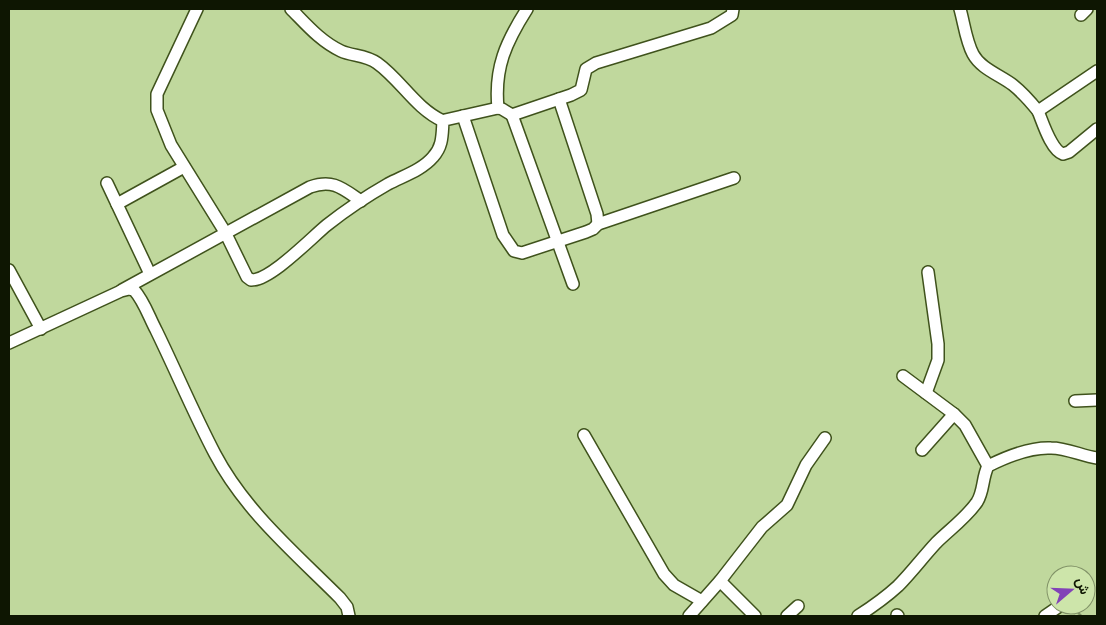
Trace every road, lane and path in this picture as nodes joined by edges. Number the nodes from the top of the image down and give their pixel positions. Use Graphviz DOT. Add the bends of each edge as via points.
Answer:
graph roads {
  1 [pos="196,9"];
  2 [pos="291,9"];
  3 [pos="527,9"];
  4 [pos="733,9"];
  5 [pos="960,9"];
  6 [pos="1097,71"];
  7 [pos="559,99"];
  8 [pos="498,108"];
  9 [pos="1038,110"];
  10 [pos="512,115"];
  11 [pos="463,116"];
  12 [pos="443,121"];
  13 [pos="1097,129"];
  14 [pos="184,167"];
  15 [pos="734,178"];
  16 [pos="107,183"];
  17 [pos="361,201"];
  18 [pos="117,204"];
  19 [pos="598,224"];
  20 [pos="225,232"];
  21 [pos="558,242"];
  22 [pos="9,270"];
  23 [pos="928,272"];
  24 [pos="150,274"];
  25 [pos="573,284"];
  26 [pos="121,291"];
  27 [pos="41,329"];
  28 [pos="9,343"];
  29 [pos="903,376"];
  30 [pos="926,393"];
  31 [pos="1097,400"];
  32 [pos="1075,401"];
  33 [pos="954,414"];
  34 [pos="584,435"];
  35 [pos="825,438"];
  36 [pos="922,450"];
  37 [pos="1097,458"];
  38 [pos="988,466"];
  39 [pos="720,582"];
  40 [pos="702,601"];
  41 [pos="798,606"];
  42 [pos="348,616"];
  43 [pos="689,616"];
  44 [pos="755,616"];
  45 [pos="787,616"];
  46 [pos="858,616"];
  1 -- 14 [label="street" via="156,102 163,128"];
  2 -- 12 [label="street" via="331,45 343,52 368,57 378,64 426,112"];
  3 -- 8 [label="street" via="501,59"];
  4 -- 7 [label="street" via="732,15 711,28 596,63 586,69 581,90"];
  5 -- 9 [label="street" via="974,56 1026,96"];
  6 -- 9 [label="street"];
  7 -- 10 [label="street"];
  7 -- 19 [label="street"];
  8 -- 10 [label="street"];
  8 -- 11 [label="street"];
  9 -- 13 [label="street" via="1059,153 1070,152"];
  10 -- 21 [label="street"];
  11 -- 12 [label="street"];
  11 -- 21 [label="street" via="508,244 522,254"];
  12 -- 17 [label="street" via="444,136 440,147 426,165"];
  14 -- 18 [label="street"];
  14 -- 20 [label="street"];
  15 -- 19 [label="street"];
  16 -- 18 [label="street"];
  17 -- 20 [label="street" via="335,184 318,184"];
  17 -- 20 [label="street" via="260,279 247,277"];
  18 -- 24 [label="street"];
  19 -- 21 [label="street" via="593,229"];
  20 -- 24 [label="street"];
  21 -- 25 [label="street"];
  22 -- 27 [label="street"];
  23 -- 30 [label="street" via="938,360"];
  24 -- 26 [label="street"];
  26 -- 27 [label="street"];
  26 -- 42 [label="street" via="132,289 138,296 216,456 242,496 340,598 347,607"];
  27 -- 28 [label="street"];
  29 -- 30 [label="street"];
  30 -- 33 [label="street"];
  31 -- 32 [label="street"];
  33 -- 36 [label="street"];
  33 -- 38 [label="street"];
  34 -- 40 [label="street" via="664,574 674,585"];
  35 -- 39 [label="street" via="806,465 787,505 762,527"];
  37 -- 38 [label="street" via="1044,448"];
  38 -- 46 [label="street" via="981,493 966,515 898,585"];
  39 -- 40 [label="street"];
  39 -- 44 [label="street"];
  40 -- 43 [label="street"];
  41 -- 45 [label="street"];
}
